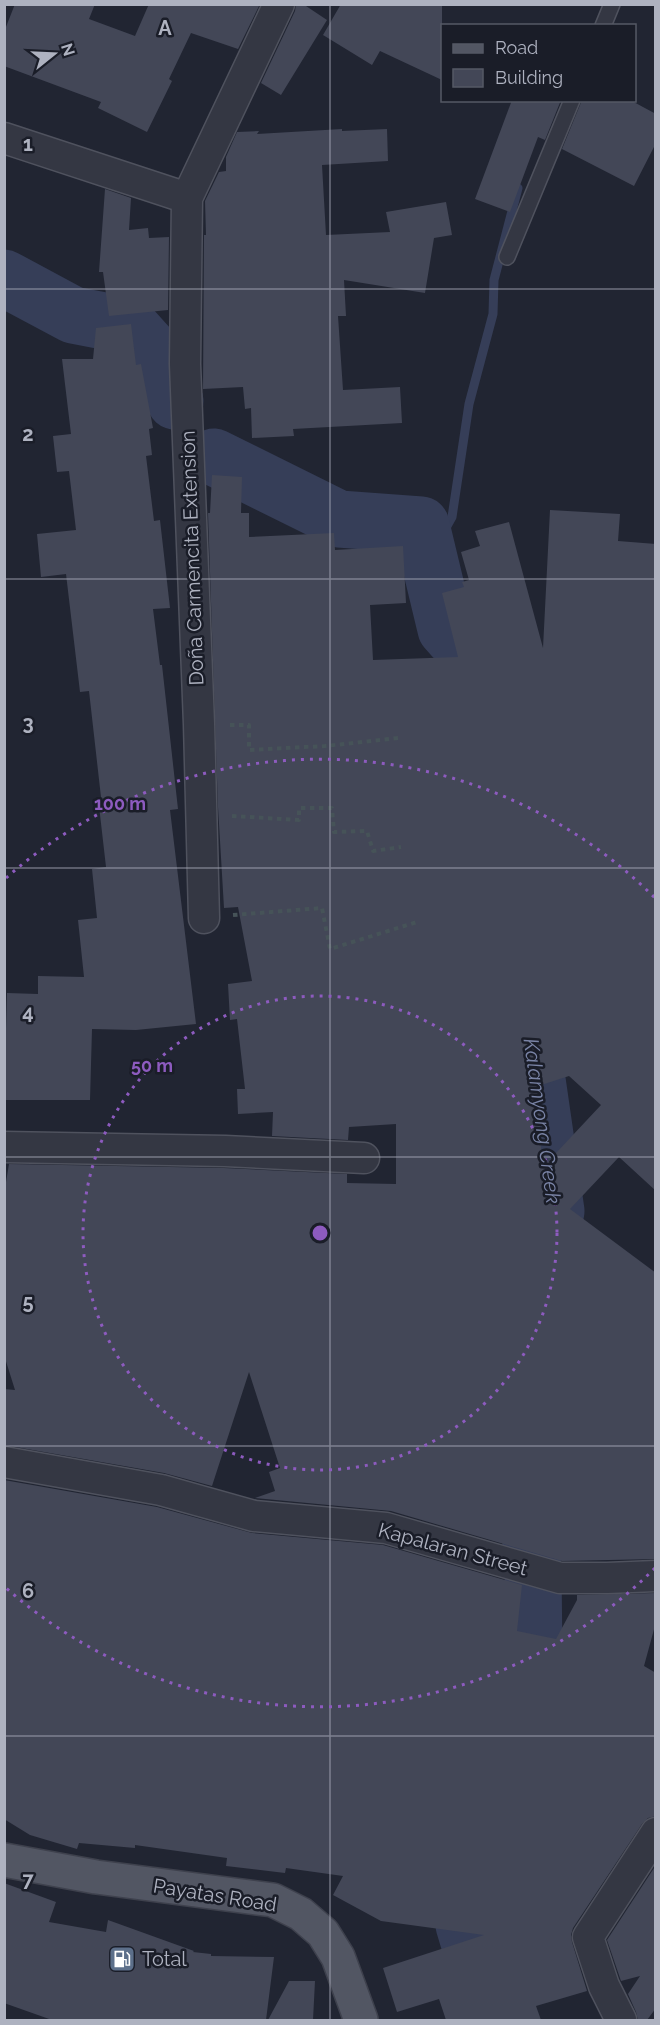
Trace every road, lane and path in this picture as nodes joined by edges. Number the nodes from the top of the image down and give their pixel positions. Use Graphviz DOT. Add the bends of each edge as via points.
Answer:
graph roads {
  1 [pos="279,4"];
  2 [pos="612,4"];
  3 [pos="604,24"];
  4 [pos="571,102"];
  5 [pos="4,138"];
  6 [pos="187,198"];
  7 [pos="507,257"];
  8 [pos="199,724"];
  9 [pos="399,738"];
  10 [pos="201,815"];
  11 [pos="401,847"];
  12 [pos="204,918"];
  13 [pos="417,922"];
  14 [pos="4,1147"];
  15 [pos="364,1158"];
  16 [pos="4,1462"];
  17 [pos="656,1576"];
  18 [pos="656,1833"];
  19 [pos="4,1860"];
  20 [pos="361,2020"];
  21 [pos="621,2020"];
  1 -- 6 [label="street"];
  2 -- 3 [label="lane"];
  4 -- 7 [label="lane"];
  5 -- 6 [label="street"];
  6 -- 8 [label="street, Doña Carmencita Extension" via="185,364"];
  8 -- 9 [label="path" via="249,725 249,750"];
  8 -- 10 [label="street, Doña Carmencita Extension"];
  10 -- 11 [label="path" via="299,820 299,808 332,808 334,832 367,831 373,852"];
  10 -- 12 [label="street, Doña Carmencita Extension"];
  12 -- 13 [label="path" via="322,908 330,949"];
  14 -- 15 [label="street"];
  16 -- 17 [label="street, Kapalaran Street" via="161,1490 254,1516 386,1528 560,1578"];
  18 -- 21 [label="street" via="588,1937 604,1986"];
  19 -- 20 [label="main road, Payatas Road" via="96,1877 273,1900 301,1914 323,1932 338,1957"];
}
